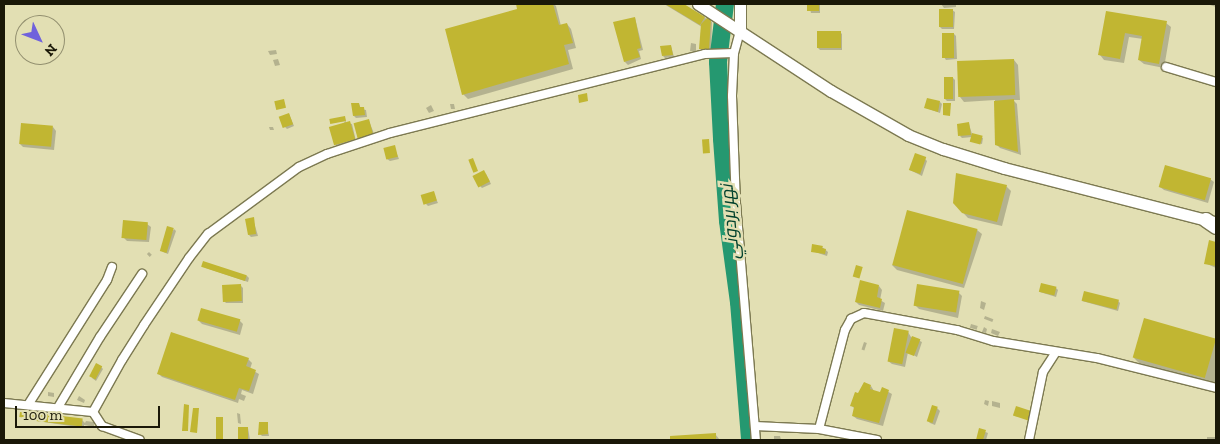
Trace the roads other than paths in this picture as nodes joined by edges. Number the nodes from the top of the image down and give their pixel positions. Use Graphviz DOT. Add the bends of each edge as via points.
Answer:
graph roads {
  1 [pos="740,4"];
  2 [pos="701,6"];
  3 [pos="735,28"];
  4 [pos="734,53"];
  5 [pos="1166,67"];
  6 [pos="1216,82"];
  7 [pos="1214,223"];
  8 [pos="112,267"];
  9 [pos="142,274"];
  10 [pos="1056,352"];
  11 [pos="1216,388"];
  12 [pos="4,403"];
  13 [pos="28,405"];
  14 [pos="57,408"];
  15 [pos="93,412"];
  16 [pos="755,426"];
  17 [pos="819,429"];
  18 [pos="140,440"];
  19 [pos="756,440"];
  20 [pos="877,440"];
  21 [pos="1029,440"];
  1 -- 3 [label="main road"];
  2 -- 3 [label="main road"];
  3 -- 4 [label="street"];
  3 -- 7 [label="main road" via="872,116 917,139 1004,168"];
  4 -- 15 [label="street" via="705,54 390,133 299,167 208,234 144,325"];
  4 -- 16 [label="street" via="732,96 736,203"];
  5 -- 6 [label="street"];
  8 -- 13 [label="street"];
  9 -- 14 [label="street"];
  10 -- 11 [label="street" via="1097,358"];
  10 -- 17 [label="street" via="993,341 940,326 858,314 851,318 845,330"];
  10 -- 21 [label="street" via="1043,372"];
  12 -- 13 [label="street"];
  13 -- 14 [label="street"];
  14 -- 15 [label="street"];
  15 -- 18 [label="street" via="102,426"];
  16 -- 17 [label="street"];
  16 -- 19 [label="street"];
  17 -- 20 [label="street"];
}
